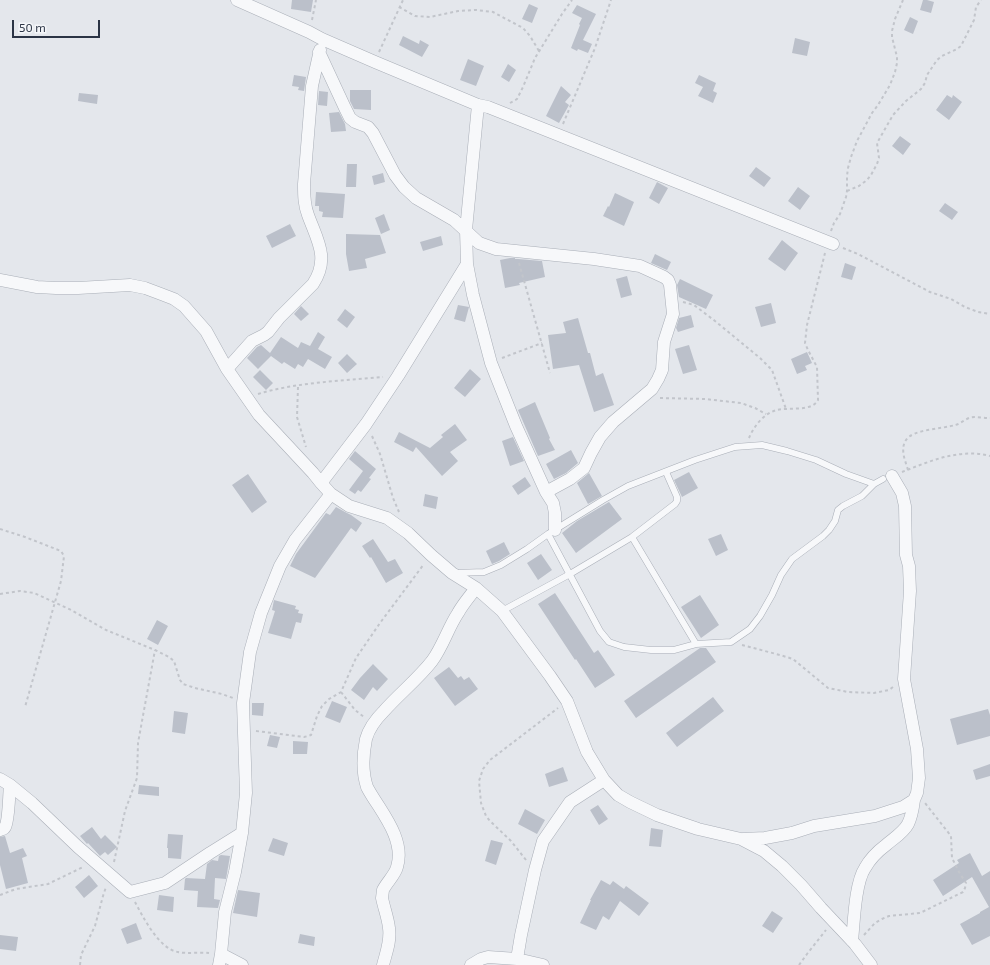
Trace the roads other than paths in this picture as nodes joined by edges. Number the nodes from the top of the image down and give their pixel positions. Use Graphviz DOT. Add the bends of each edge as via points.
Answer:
graph roads {
  1 [pos="237,0"];
  2 [pos="322,39"];
  3 [pos="319,52"];
  4 [pos="478,104"];
  5 [pos="466,230"];
  6 [pos="829,242"];
  7 [pos="467,264"];
  8 [pos="0,280"];
  9 [pos="227,369"];
  10 [pos="666,472"];
  11 [pos="888,478"];
  12 [pos="321,483"];
  13 [pos="874,484"];
  14 [pos="546,492"];
  15 [pos="331,494"];
  16 [pos="551,532"];
  17 [pos="632,537"];
  18 [pos="452,573"];
  19 [pos="570,574"];
  20 [pos="476,588"];
  21 [pos="502,611"];
  22 [pos="696,644"];
  23 [pos="604,780"];
  24 [pos="5,782"];
  25 [pos="916,796"];
  26 [pos="0,830"];
  27 [pos="242,833"];
  28 [pos="742,839"];
  29 [pos="854,943"];
  30 [pos="220,959"];
  31 [pos="517,959"];
  32 [pos="242,965"];
  33 [pos="383,965"];
  34 [pos="471,965"];
  35 [pos="543,965"];
  36 [pos="871,965"];
  1 -- 2 [label="street"];
  2 -- 3 [label="street"];
  2 -- 4 [label="street"];
  3 -- 5 [label="street" via="350,118 373,133 404,187 416,198"];
  3 -- 9 [label="street" via="312,86 304,199 316,235 321,266 317,278 309,289 268,332 252,341"];
  4 -- 5 [label="street"];
  4 -- 6 [label="street"];
  5 -- 7 [label="street"];
  5 -- 14 [label="street" via="479,243 496,249 640,266 664,277 670,285 673,314 664,342 662,370 658,379 652,389 613,422 600,437 584,468"];
  7 -- 12 [label="street" via="398,376 366,424"];
  7 -- 14 [label="street" via="491,363"];
  8 -- 9 [label="street" via="56,288 130,285 174,299 184,306 206,331"];
  9 -- 12 [label="street" via="259,415"];
  10 -- 13 [label="lane" via="735,447 762,445 816,460"];
  10 -- 16 [label="lane" via="628,486"];
  10 -- 17 [label="lane" via="677,501"];
  11 -- 13 [label="lane"];
  11 -- 25 [label="street" via="902,493 905,506 910,591 904,679 917,749 919,778"];
  12 -- 15 [label="street"];
  13 -- 22 [label="lane" via="862,496 838,510 835,521 823,536 792,559 750,629 731,642"];
  14 -- 16 [label="street" via="554,507"];
  15 -- 18 [label="street" via="349,506 387,518 408,533"];
  15 -- 27 [label="street" via="295,540 280,566 253,639 243,703 246,793"];
  16 -- 18 [label="lane" via="501,565 484,572"];
  16 -- 19 [label="lane"];
  17 -- 19 [label="lane"];
  17 -- 22 [label="lane"];
  18 -- 20 [label="street"];
  19 -- 21 [label="lane"];
  19 -- 22 [label="lane" via="600,631 609,642 624,647 651,650 674,650"];
  20 -- 21 [label="street"];
  20 -- 33 [label="street" via="457,613 432,660 373,723 366,738 364,770 367,787 393,832 399,852 397,867 382,894 390,932"];
  21 -- 23 [label="street" via="567,701 587,752"];
  23 -- 28 [label="street" via="618,795 657,815 698,829"];
  23 -- 31 [label="street" via="570,802 543,841"];
  24 -- 26 [label="street" via="6,826"];
  24 -- 27 [label="street" via="32,803 130,892 165,883"];
  25 -- 28 [label="street" via="903,807 874,816 814,826 765,838"];
  25 -- 29 [label="street" via="908,824 864,868 856,901"];
  27 -- 30 [label="street" via="225,912"];
  28 -- 29 [label="street" via="764,851 782,866"];
  29 -- 36 [label="street"];
  30 -- 32 [label="street"];
  31 -- 34 [label="street" via="488,957 481,958"];
  31 -- 35 [label="street"];
}
